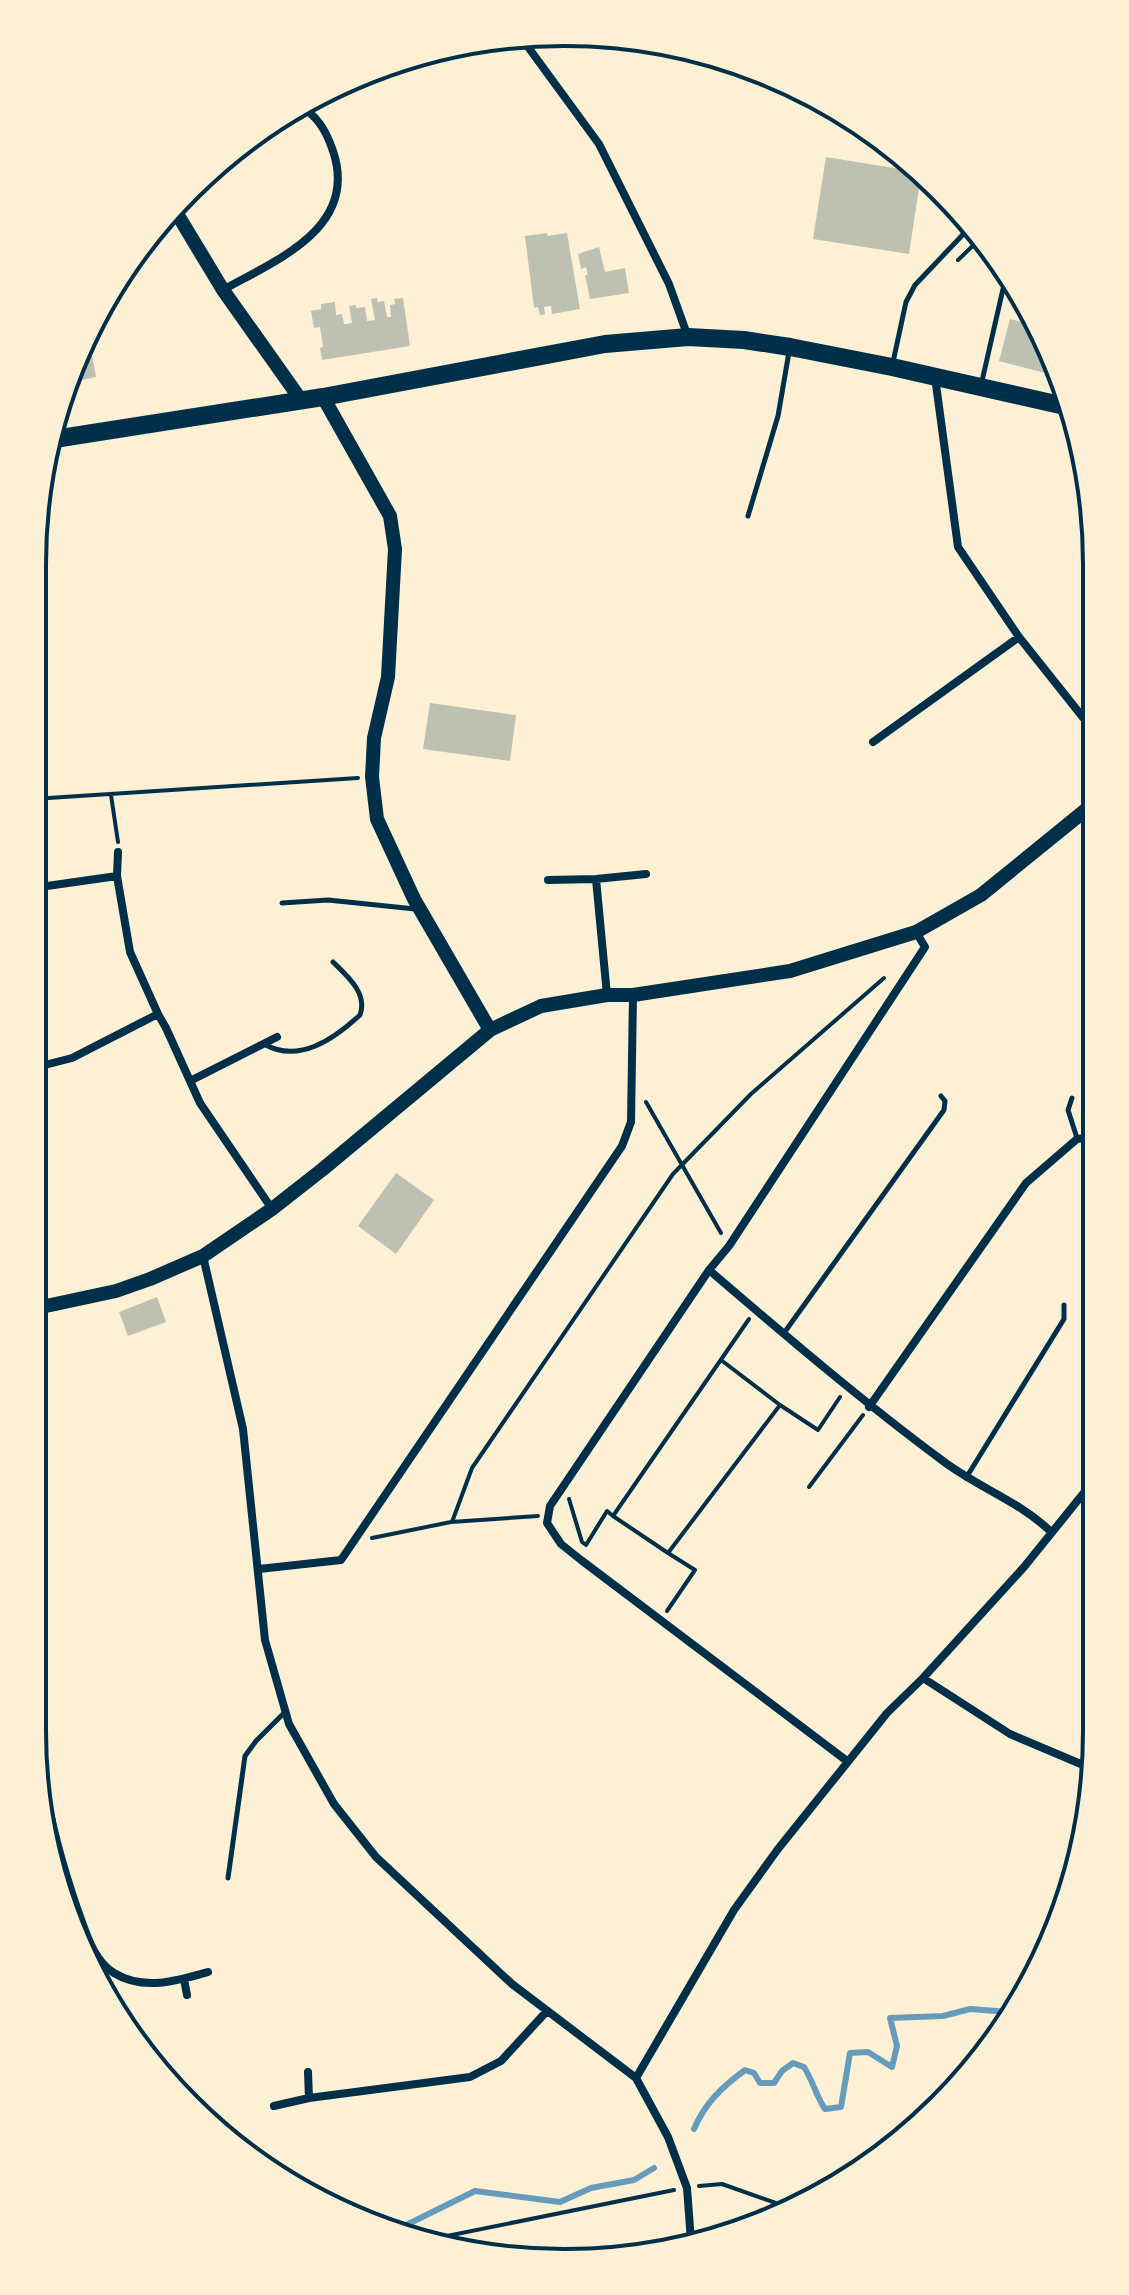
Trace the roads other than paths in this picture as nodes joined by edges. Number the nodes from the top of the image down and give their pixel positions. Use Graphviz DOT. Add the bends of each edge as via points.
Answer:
graph roads {
  1 [pos="528,47"];
  2 [pos="311,112"];
  3 [pos="180,218"];
  4 [pos="964,235"];
  5 [pos="1003,289"];
  6 [pos="223,290"];
  7 [pos="688,337"];
  8 [pos="790,347"];
  9 [pos="892,367"];
  10 [pos="935,376"];
  11 [pos="981,386"];
  12 [pos="323,397"];
  13 [pos="301,400"];
  14 [pos="1057,404"];
  15 [pos="62,438"];
  16 [pos="748,516"];
  17 [pos="1019,637"];
  18 [pos="1083,717"];
  19 [pos="873,742"];
  20 [pos="1083,812"];
  21 [pos="118,852"];
  22 [pos="646,874"];
  23 [pos="117,876"];
  24 [pos="596,879"];
  25 [pos="548,880"];
  26 [pos="46,886"];
  27 [pos="282,903"];
  28 [pos="420,910"];
  29 [pos="916,932"];
  30 [pos="333,962"];
  31 [pos="607,995"];
  32 [pos="633,995"];
  33 [pos="158,1014"];
  34 [pos="490,1030"];
  35 [pos="277,1037"];
  36 [pos="263,1044"];
  37 [pos="46,1065"];
  38 [pos="190,1081"];
  39 [pos="941,1096"];
  40 [pos="1072,1098"];
  41 [pos="1083,1138"];
  42 [pos="1077,1139"];
  43 [pos="272,1209"];
  44 [pos="203,1256"];
  45 [pos="709,1270"];
  46 [pos="1064,1305"];
  47 [pos="46,1306"];
  48 [pos="784,1334"];
  49 [pos="869,1407"];
  50 [pos="966,1478"];
  51 [pos="1083,1493"];
  52 [pos="1051,1532"];
  53 [pos="259,1569"];
  54 [pos="923,1678"];
  55 [pos="285,1712"];
  56 [pos="847,1761"];
  57 [pos="1082,1764"];
  58 [pos="228,1878"];
  59 [pos="73,1892"];
  60 [pos="90,1941"];
  61 [pos="95,1952"];
  62 [pos="208,1972"];
  63 [pos="184,1979"];
  64 [pos="187,1995"];
  65 [pos="547,2011"];
  66 [pos="308,2072"];
  67 [pos="636,2078"];
  68 [pos="309,2098"];
  69 [pos="274,2106"];
  70 [pos="690,2233"];
  1 -- 7 [label="street" via="599,144 669,284"];
  2 -- 6 [label="street" via="336,159 337,191 327,220 304,243"];
  3 -- 6 [label="street"];
  4 -- 9 [label="lane" via="910,294"];
  5 -- 11 [label="lane"];
  6 -- 13 [label="street"];
  7 -- 8 [label="highway"];
  7 -- 12 [label="highway" via="605,344"];
  8 -- 9 [label="highway"];
  8 -- 16 [label="lane" via="778,416"];
  9 -- 10 [label="highway"];
  10 -- 11 [label="highway"];
  10 -- 17 [label="street" via="958,547"];
  11 -- 14 [label="highway"];
  12 -- 13 [label="highway"];
  12 -- 28 [label="street" via="390,516 395,549 388,677 374,738 372,777 377,819"];
  13 -- 15 [label="highway"];
  17 -- 18 [label="street"];
  17 -- 19 [label="street"];
  20 -- 29 [label="street" via="981,895"];
  21 -- 23 [label="street"];
  22 -- 24 [label="street"];
  23 -- 26 [label="street"];
  23 -- 33 [label="street" via="130,952"];
  24 -- 25 [label="street"];
  24 -- 31 [label="street"];
  27 -- 28 [label="lane" via="328,900"];
  28 -- 34 [label="street"];
  29 -- 32 [label="street" via="790,971"];
  29 -- 45 [label="street" via="925,947"];
  30 -- 36 [label="lane" via="357,989 360,1015 309,1050 291,1053"];
  31 -- 32 [label="street"];
  31 -- 34 [label="street" via="541,1006"];
  32 -- 53 [label="street" via="631,1122 622,1146 341,1560"];
  33 -- 37 [label="street" via="72,1058"];
  33 -- 38 [label="street"];
  34 -- 43 [label="street"];
  35 -- 36 [label="street"];
  36 -- 38 [label="street"];
  38 -- 43 [label="street" via="223,1140"];
  39 -- 48 [label="lane" via="944,1110"];
  40 -- 42 [label="lane" via="1068,1110"];
  41 -- 42 [label="street"];
  42 -- 49 [label="street" via="1026,1183"];
  43 -- 44 [label="street"];
  44 -- 47 [label="street" via="116,1291"];
  44 -- 53 [label="street" via="243,1429"];
  45 -- 48 [label="street"];
  45 -- 56 [label="street" via="550,1506 547,1523 561,1544"];
  46 -- 50 [label="lane" via="1064,1319"];
  48 -- 49 [label="street"];
  49 -- 50 [label="street"];
  50 -- 52 [label="street"];
  51 -- 52 [label="street"];
  52 -- 54 [label="street"];
  53 -- 55 [label="street" via="265,1640"];
  54 -- 56 [label="street"];
  54 -- 57 [label="street" via="1010,1734"];
  55 -- 58 [label="lane" via="245,1756"];
  55 -- 65 [label="street" via="334,1804 376,1857"];
  56 -- 67 [label="street" via="734,1910"];
  59 -- 60 [label="street"];
  61 -- 63 [label="street" via="113,1972 141,1983"];
  62 -- 63 [label="street"];
  63 -- 64 [label="street"];
  65 -- 67 [label="street"];
  65 -- 68 [label="street" via="501,2061 470,2077"];
  66 -- 68 [label="street"];
  67 -- 70 [label="street" via="668,2137 687,2188"];
  68 -- 69 [label="street"];
}
